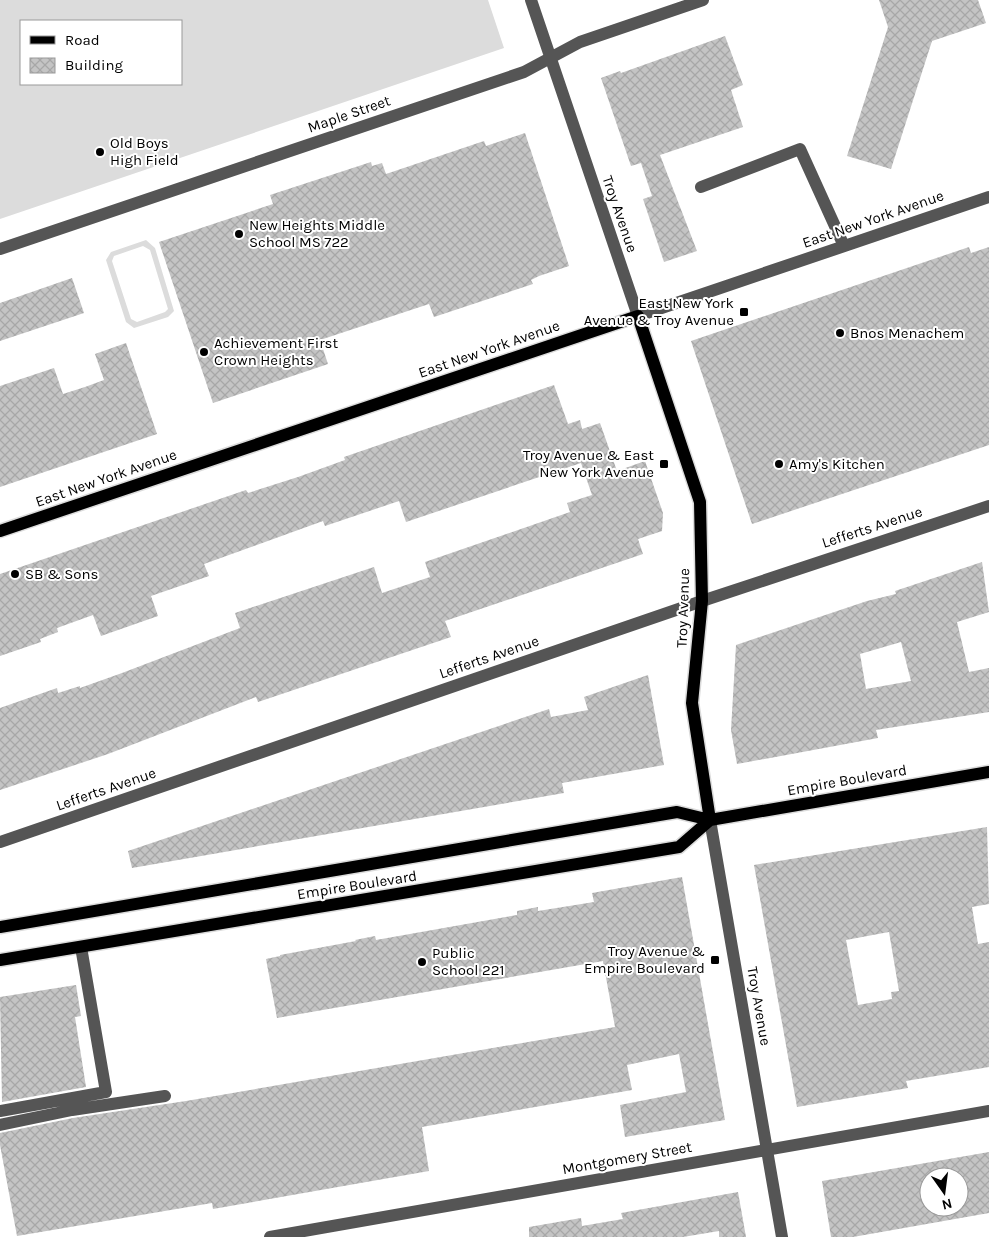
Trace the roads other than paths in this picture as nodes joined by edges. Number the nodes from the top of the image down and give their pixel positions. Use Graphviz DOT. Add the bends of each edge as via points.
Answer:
graph roads {
  1 [pos="531,0"];
  2 [pos="703,0"];
  3 [pos="550,57"];
  4 [pos="701,187"];
  5 [pos="989,197"];
  6 [pos="844,246"];
  7 [pos="0,249"];
  8 [pos="638,316"];
  9 [pos="989,506"];
  10 [pos="0,531"];
  11 [pos="702,601"];
  12 [pos="989,772"];
  13 [pos="710,820"];
  14 [pos="0,842"];
  15 [pos="0,927"];
  16 [pos="82,947"];
  17 [pos="0,960"];
  18 [pos="165,1096"];
  19 [pos="0,1111"];
  20 [pos="989,1111"];
  21 [pos="0,1125"];
  22 [pos="767,1150"];
  23 [pos="270,1237"];
  24 [pos="782,1237"];
  1 -- 3 [label="street, Troy Avenue"];
  2 -- 3 [label="street, Maple Street" via="580,42"];
  3 -- 7 [label="street, Maple Street" via="524,72"];
  3 -- 8 [label="street, Troy Avenue"];
  4 -- 6 [label="street" via="800,149"];
  5 -- 6 [label="street, East New York Avenue"];
  6 -- 8 [label="street, East New York Avenue"];
  8 -- 10 [label="main road, East New York Avenue"];
  8 -- 11 [label="main road, Troy Avenue" via="700,502"];
  9 -- 11 [label="street, Lefferts Avenue"];
  11 -- 13 [label="main road, Troy Avenue" via="692,703"];
  11 -- 14 [label="street, Lefferts Avenue"];
  12 -- 13 [label="main road, Empire Boulevard"];
  13 -- 15 [label="main road, Empire Boulevard" via="677,812"];
  13 -- 16 [label="main road, Empire Boulevard" via="679,847"];
  13 -- 22 [label="street, Troy Avenue"];
  16 -- 17 [label="main road, Empire Boulevard"];
  16 -- 19 [label="street" via="106,1092"];
  18 -- 21 [label="street"];
  20 -- 22 [label="street, Montgomery Street"];
  22 -- 23 [label="street, Montgomery Street"];
  22 -- 24 [label="street, Troy Avenue"];
}
